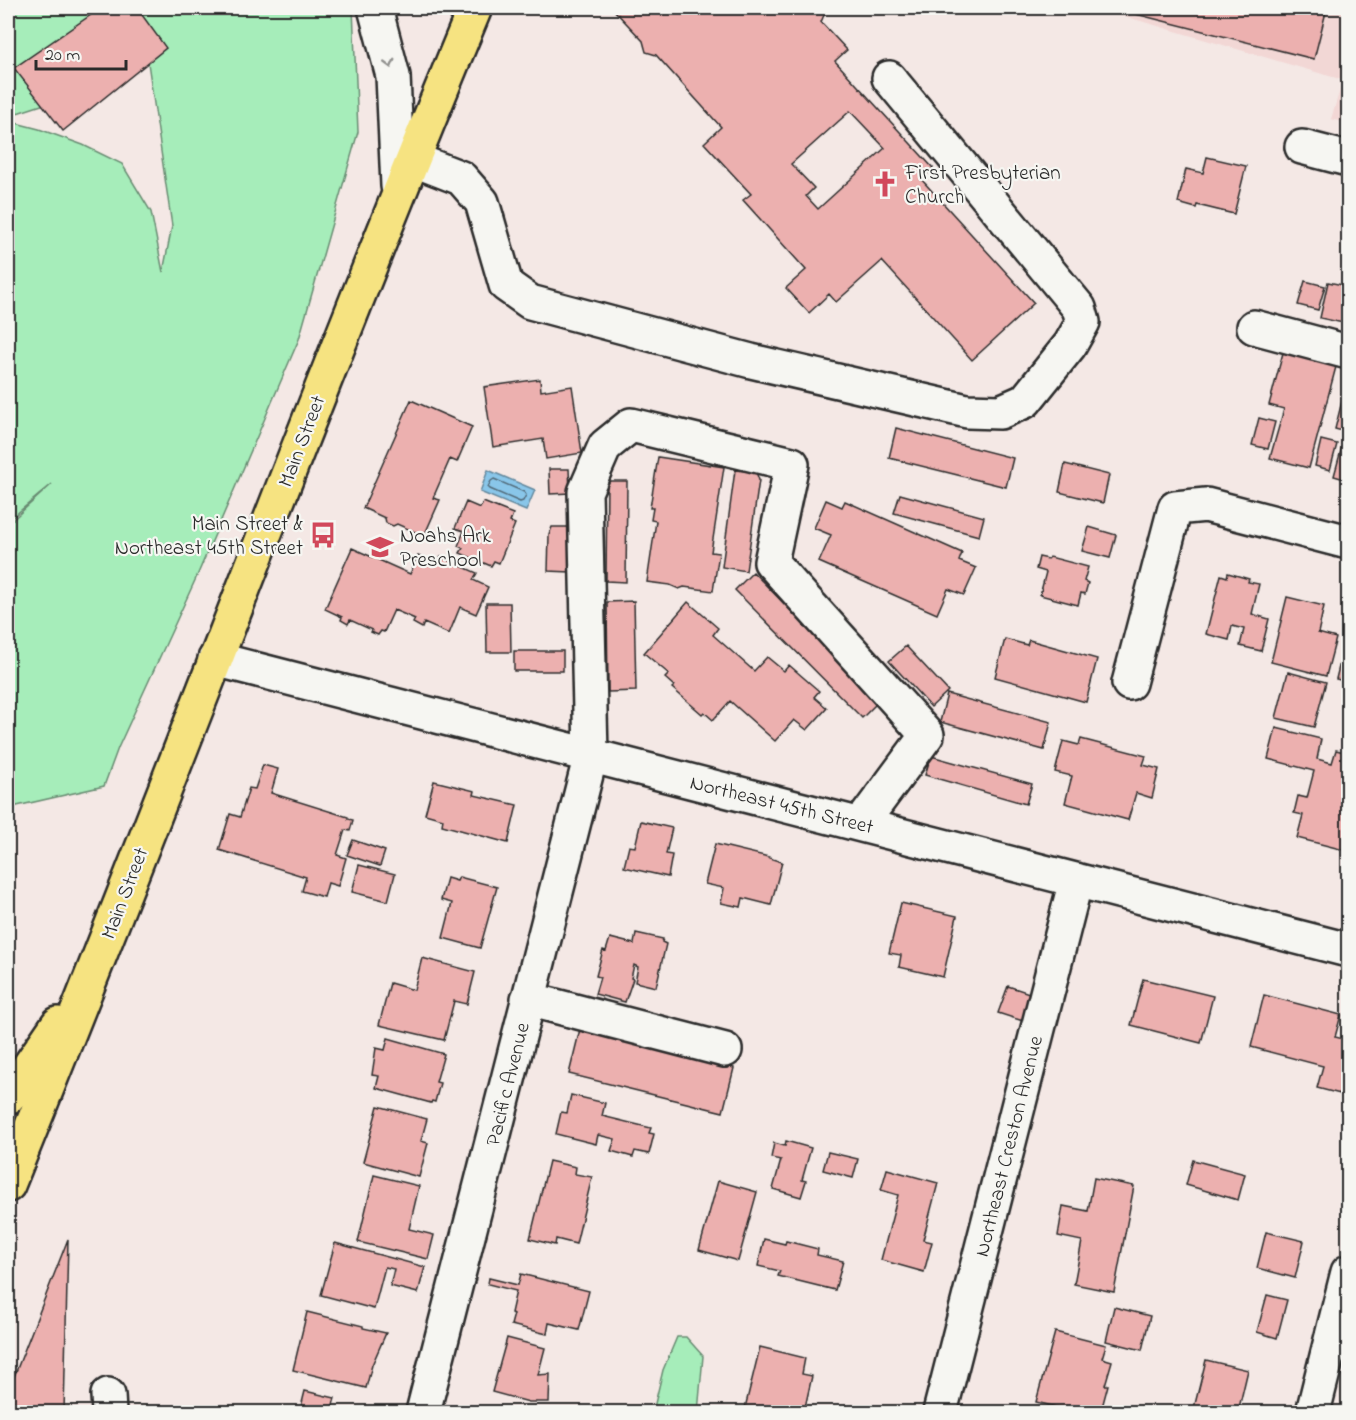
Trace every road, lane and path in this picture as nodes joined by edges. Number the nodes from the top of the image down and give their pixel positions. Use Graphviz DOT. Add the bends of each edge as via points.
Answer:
graph roads {
  1 [pos="375,8"];
  2 [pos="475,8"];
  3 [pos="889,78"];
  4 [pos="1302,147"];
  5 [pos="412,159"];
  6 [pos="1348,159"];
  7 [pos="398,193"];
  8 [pos="1254,327"];
  9 [pos="1348,352"];
  10 [pos="1348,542"];
  11 [pos="215,659"];
  12 [pos="1129,683"];
  13 [pos="591,755"];
  14 [pos="861,824"];
  15 [pos="1076,880"];
  16 [pos="1348,950"];
  17 [pos="92,976"];
  18 [pos="528,999"];
  19 [pos="725,1050"];
  20 [pos="8,1097"];
  21 [pos="8,1185"];
  22 [pos="1348,1272"];
  23 [pos="423,1413"];
  24 [pos="940,1413"];
  25 [pos="1312,1413"];
  1 -- 7 [label="street, one-way" via="393,76"];
  2 -- 5 [label="main road, Main Street"];
  3 -- 5 [label="street" via="1079,308 1083,322 1070,345 1026,401 1000,412 967,411 763,364 530,302 506,285 482,202 461,178"];
  4 -- 6 [label="street"];
  5 -- 7 [label="main road, Main Street"];
  7 -- 11 [label="main road, Main Street"];
  8 -- 9 [label="street"];
  10 -- 12 [label="street" via="1206,505 1175,508"];
  11 -- 13 [label="street, Northeast 45th Street"];
  11 -- 17 [label="main road, Main Street"];
  13 -- 14 [label="street, Northeast 45th Street"];
  13 -- 14 [label="street, Pacific Avenue" via="585,492 605,446 631,425 792,464 771,562 927,735"];
  13 -- 18 [label="street, Pacific Avenue"];
  14 -- 15 [label="street, Northeast 45th Street"];
  15 -- 16 [label="street, Northeast 45th Street"];
  15 -- 24 [label="street, Northeast Creston Avenue"];
  17 -- 20 [label="main road, Main Street"];
  17 -- 21 [label="main road, Main Street"];
  18 -- 19 [label="street"];
  18 -- 23 [label="street, Pacific Avenue"];
  22 -- 25 [label="street"];
}
